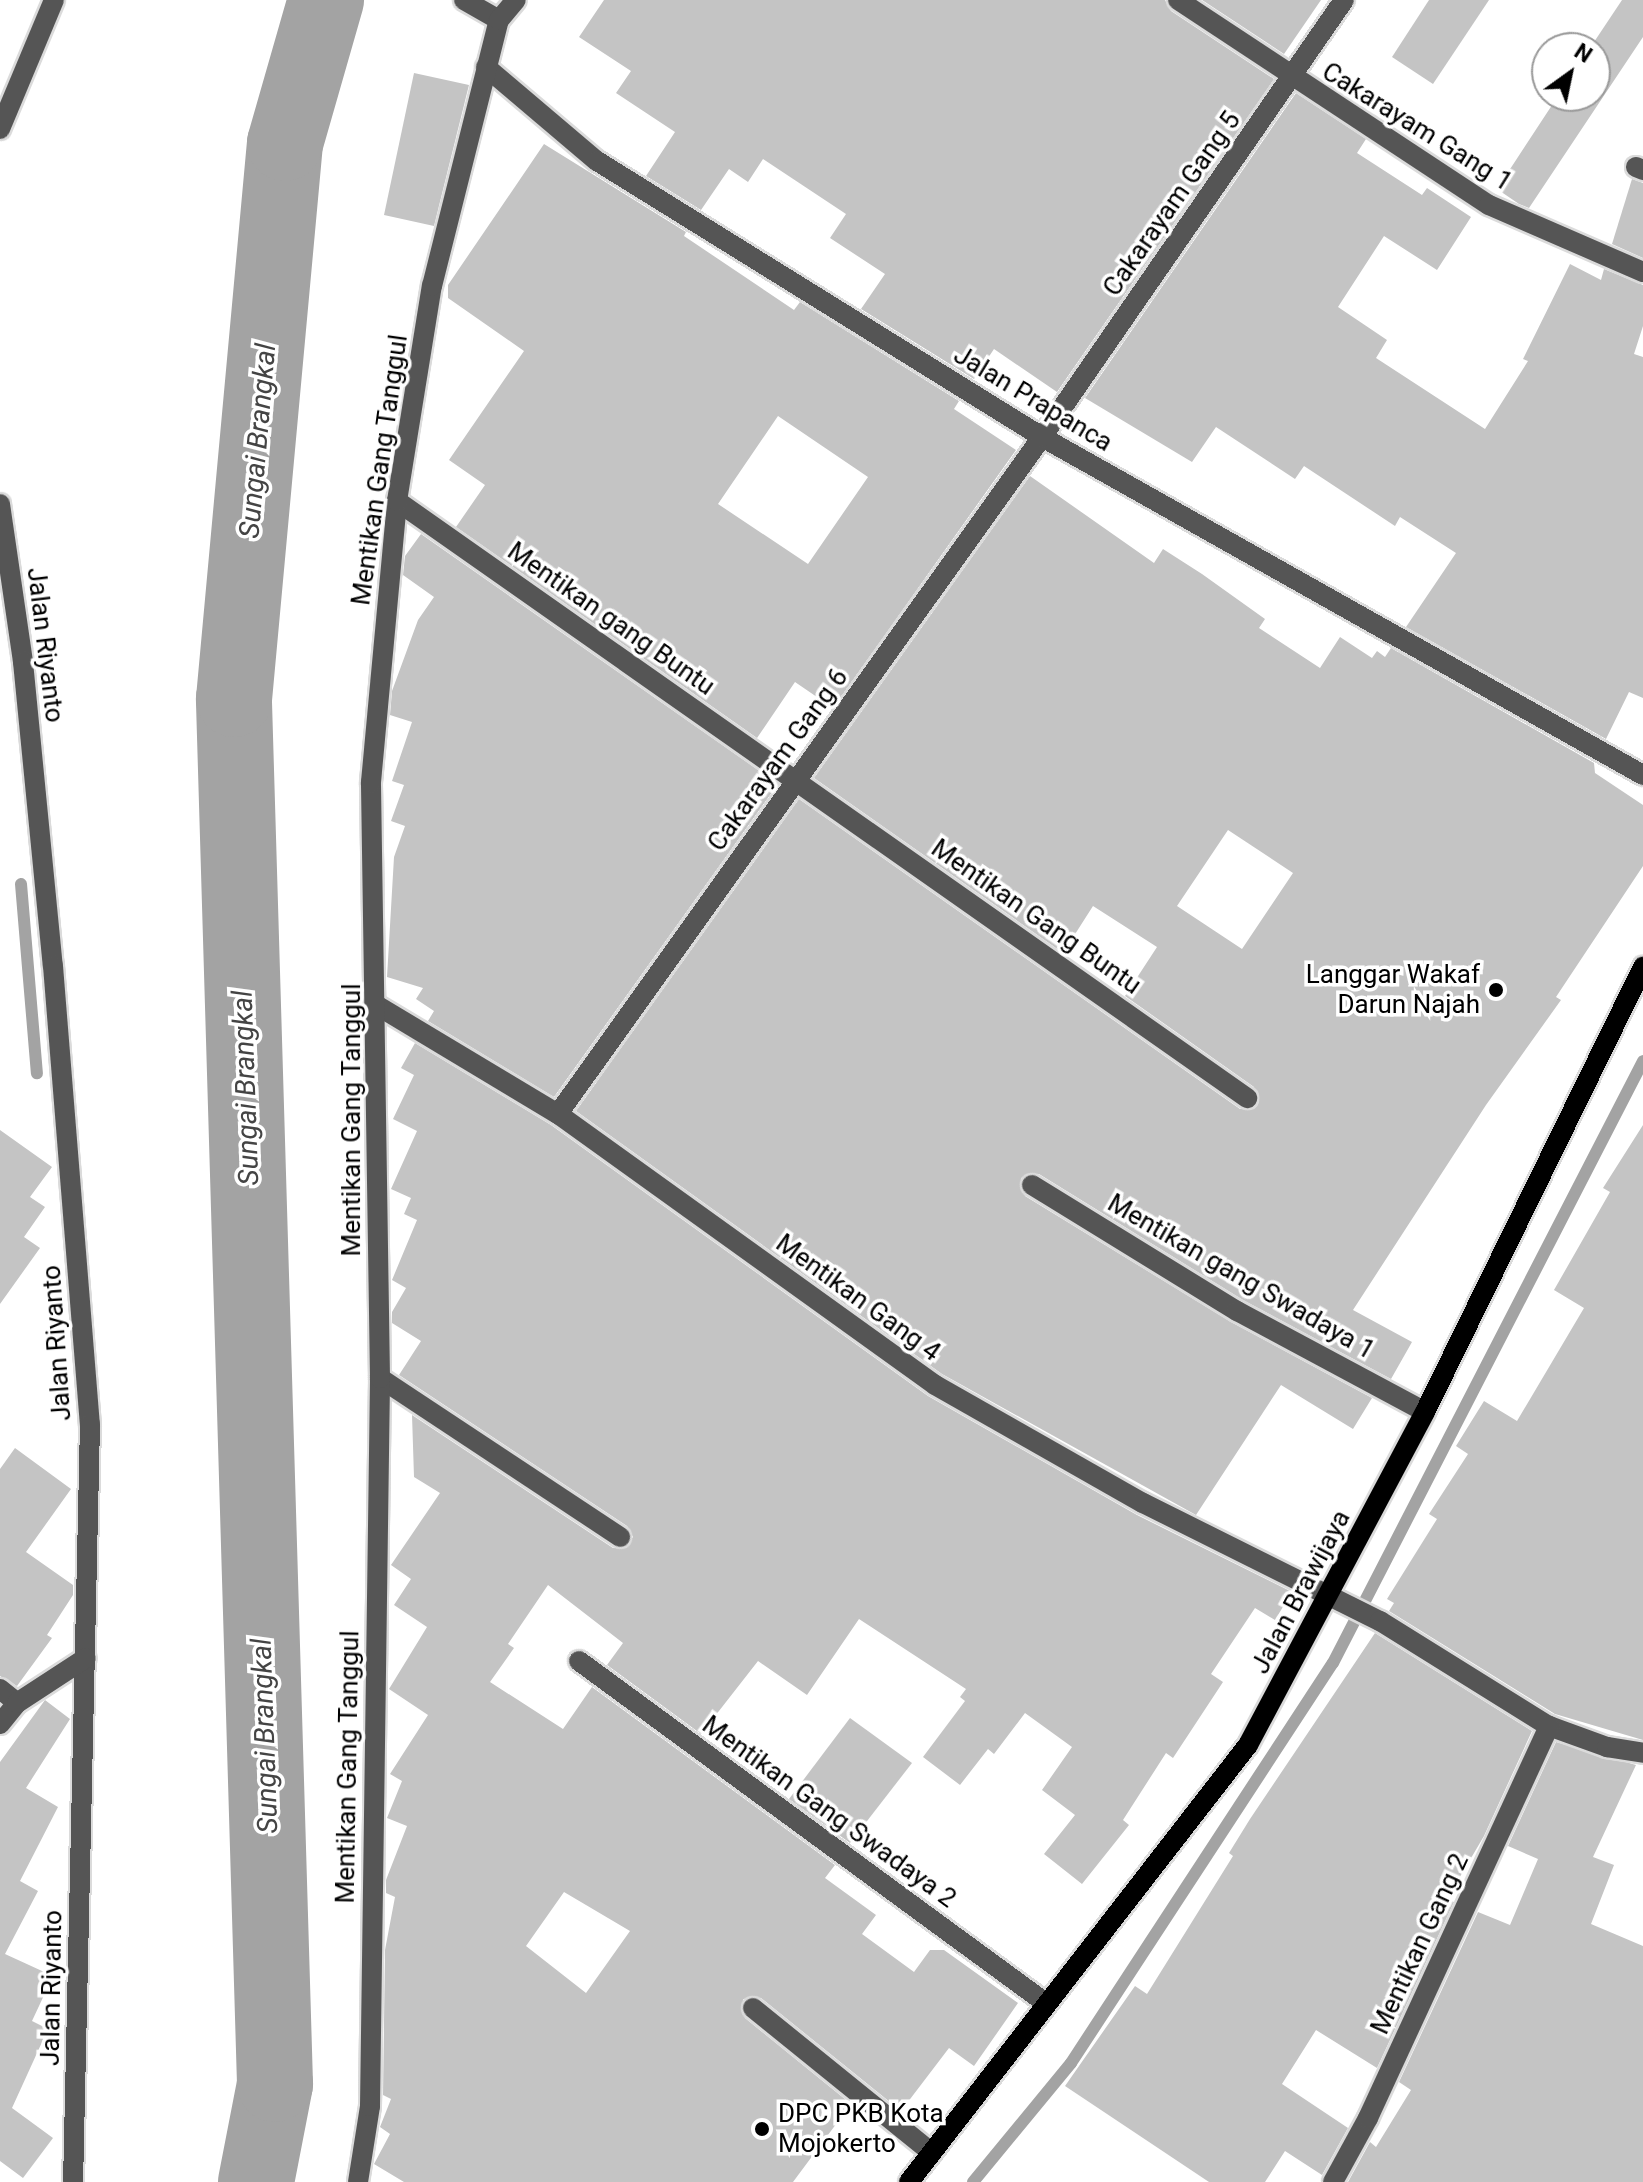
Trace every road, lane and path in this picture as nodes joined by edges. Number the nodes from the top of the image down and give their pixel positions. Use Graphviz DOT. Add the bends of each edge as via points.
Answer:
graph roads {
  1 [pos="54,0"];
  2 [pos="516,0"];
  3 [pos="1178,0"];
  4 [pos="1344,0"];
  5 [pos="468,2"];
  6 [pos="499,20"];
  7 [pos="486,67"];
  8 [pos="0,75"];
  9 [pos="22,77"];
  10 [pos="1291,79"];
  11 [pos="0,129"];
  12 [pos="1643,272"];
  13 [pos="1042,437"];
  14 [pos="397,501"];
  15 [pos="0,504"];
  16 [pos="1643,775"];
  17 [pos="796,779"];
  18 [pos="1643,967"];
  19 [pos="378,1006"];
  20 [pos="1247,1098"];
  21 [pos="558,1114"];
  22 [pos="1032,1185"];
  23 [pos="380,1378"];
  24 [pos="1425,1412"];
  25 [pos="620,1537"];
  26 [pos="1330,1597"];
  27 [pos="86,1658"];
  28 [pos="579,1661"];
  29 [pos="0,1689"];
  30 [pos="17,1703"];
  31 [pos="0,1724"];
  32 [pos="1549,1726"];
  33 [pos="1643,1753"];
  34 [pos="1047,2004"];
  35 [pos="753,2008"];
  36 [pos="932,2153"];
  37 [pos="73,2182"];
  38 [pos="358,2182"];
  39 [pos="909,2182"];
  40 [pos="1333,2182"];
  1 -- 9 [label="street"];
  2 -- 6 [label="street"];
  3 -- 10 [label="street, Cakarayam Gang 1"];
  4 -- 10 [label="street, Cakarayam Gang 5"];
  5 -- 6 [label="street"];
  6 -- 7 [label="street"];
  7 -- 13 [label="street, Jalan Prapanca" via="597,161"];
  7 -- 14 [label="street, Mentikan Gang Tanggul" via="432,286"];
  8 -- 9 [label="street"];
  9 -- 11 [label="street"];
  10 -- 12 [label="street, Cakarayam Gang 1" via="1489,205"];
  10 -- 13 [label="street, Cakarayam Gang 5"];
  13 -- 16 [label="street, Jalan Prapanca"];
  13 -- 17 [label="street, Cakarayam Gang 6"];
  14 -- 17 [label="street, Mentikan gang Buntu"];
  14 -- 19 [label="street, Mentikan Gang Tanggul" via="371,782"];
  15 -- 27 [label="street, Jalan Riyanto" via="23,662 53,966 90,1424"];
  17 -- 20 [label="street, Mentikan Gang Buntu"];
  17 -- 21 [label="street, Cakarayam Gang 6"];
  18 -- 24 [label="main road, Jalan Brawijaya"];
  19 -- 21 [label="street, Mentikan Gang 4"];
  19 -- 23 [label="street, Mentikan Gang Tanggul"];
  21 -- 26 [label="street, Mentikan Gang 4" via="935,1385 1143,1503"];
  22 -- 24 [label="street, Mentikan gang Swadaya 1" via="1237,1311"];
  23 -- 25 [label="street"];
  23 -- 38 [label="street, Mentikan Gang Tanggul" via="370,2106"];
  24 -- 26 [label="main road, Jalan Brawijaya"];
  26 -- 32 [label="street, Mentikan Gang 4" via="1380,1621"];
  26 -- 34 [label="main road, Jalan Brawijaya" via="1248,1745"];
  27 -- 30 [label="street"];
  27 -- 37 [label="street, Jalan Riyanto"];
  28 -- 34 [label="street, Mentikan Gang Swadaya 2"];
  29 -- 30 [label="street"];
  30 -- 31 [label="street"];
  32 -- 33 [label="street, Mentikan Gang 4" via="1607,1747"];
  32 -- 40 [label="street, Mentikan Gang 2" via="1368,2118"];
  34 -- 36 [label="main road, Jalan Brawijaya"];
  35 -- 36 [label="street"];
  36 -- 39 [label="main road, Jalan Brawijaya"];
}
